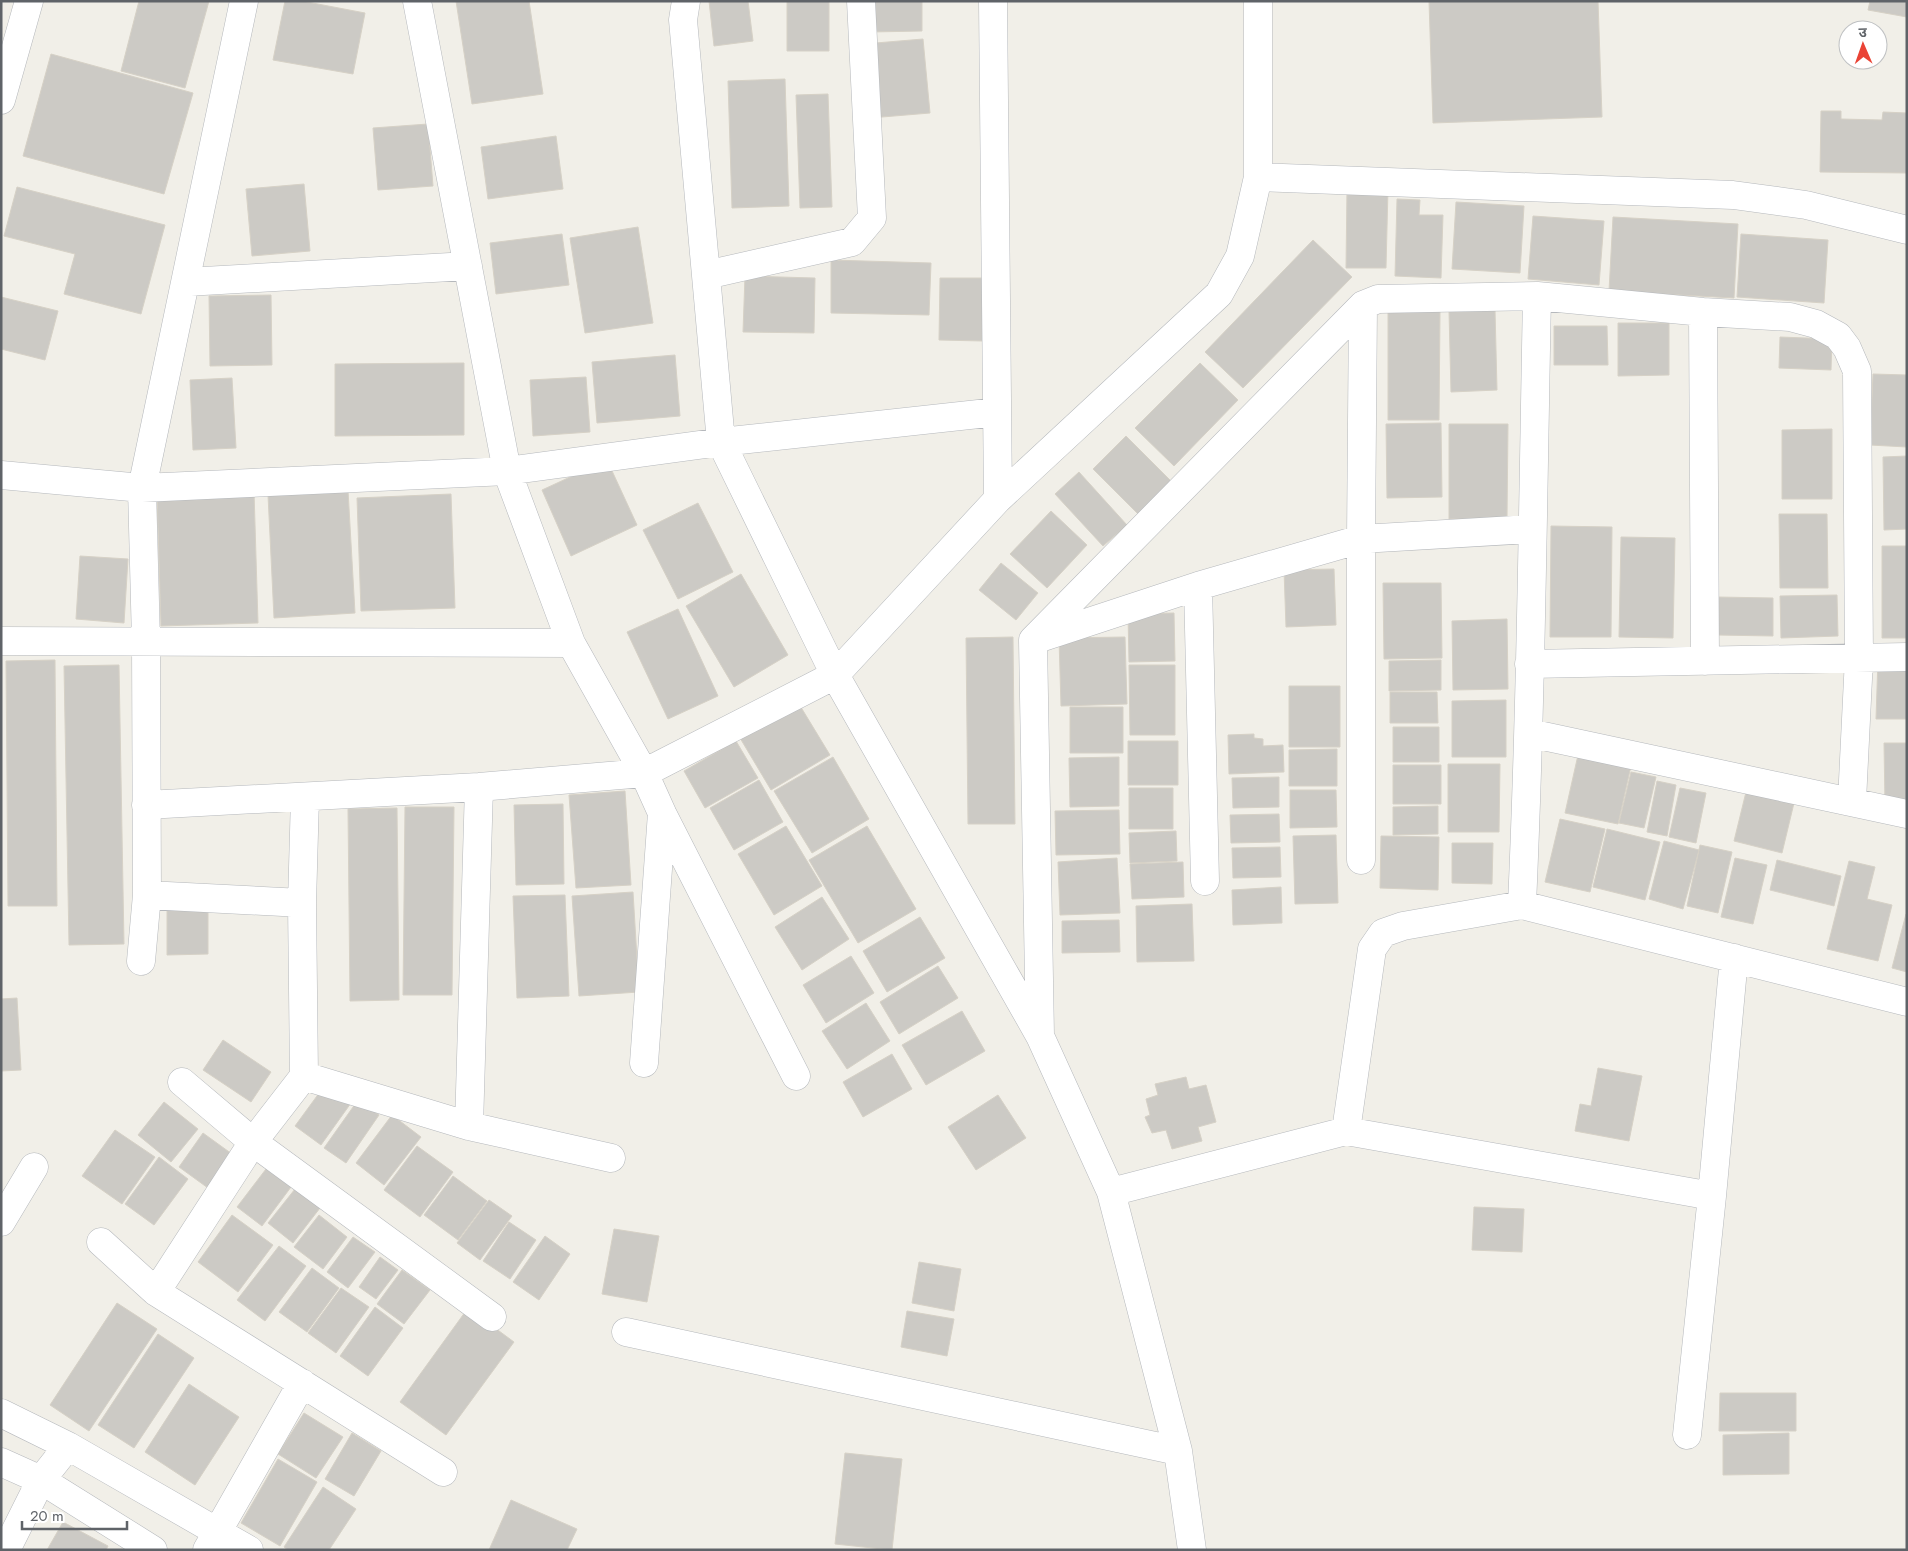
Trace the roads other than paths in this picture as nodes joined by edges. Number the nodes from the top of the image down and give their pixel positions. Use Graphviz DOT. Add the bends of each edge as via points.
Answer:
graph roads {
  1 [pos="29,1"];
  2 [pos="244,1"];
  3 [pos="417,1"];
  4 [pos="686,1"];
  5 [pos="861,1"];
  6 [pos="994,1"];
  7 [pos="1258,1"];
  8 [pos="1,99"];
  9 [pos="1258,177"];
  10 [pos="1907,230"];
  11 [pos="468,266"];
  12 [pos="706,275"];
  13 [pos="186,282"];
  14 [pos="1537,296"];
  15 [pos="1363,306"];
  16 [pos="1703,312"];
  17 [pos="998,412"];
  18 [pos="721,442"];
  19 [pos="507,471"];
  20 [pos="1,475"];
  21 [pos="142,488"];
  22 [pos="998,499"];
  23 [pos="1532,529"];
  24 [pos="1361,538"];
  25 [pos="1198,586"];
  26 [pos="1,640"];
  27 [pos="1033,640"];
  28 [pos="146,641"];
  29 [pos="571,643"];
  30 [pos="1907,657"];
  31 [pos="1859,658"];
  32 [pos="1705,661"];
  33 [pos="1529,664"];
  34 [pos="835,676"];
  35 [pos="1529,733"];
  36 [pos="644,773"];
  37 [pos="479,787"];
  38 [pos="305,797"];
  39 [pos="1852,801"];
  40 [pos="146,805"];
  41 [pos="662,813"];
  42 [pos="1907,814"];
  43 [pos="1361,860"];
  44 [pos="1205,882"];
  45 [pos="147,894"];
  46 [pos="302,902"];
  47 [pos="1522,906"];
  48 [pos="1734,958"];
  49 [pos="141,961"];
  50 [pos="1907,1002"];
  51 [pos="1040,1036"];
  52 [pos="644,1063"];
  53 [pos="304,1076"];
  54 [pos="796,1076"];
  55 [pos="182,1082"];
  56 [pos="469,1126"];
  57 [pos="1346,1131"];
  58 [pos="253,1142"];
  59 [pos="611,1158"];
  60 [pos="34,1167"];
  61 [pos="1110,1192"];
  62 [pos="1712,1196"];
  63 [pos="1,1222"];
  64 [pos="101,1242"];
  65 [pos="156,1292"];
  66 [pos="492,1317"];
  67 [pos="626,1332"];
  68 [pos="302,1383"];
  69 [pos="1,1413"];
  70 [pos="1687,1435"];
  71 [pos="68,1446"];
  72 [pos="1178,1451"];
  73 [pos="1,1462"];
  74 [pos="442,1472"];
  75 [pos="41,1480"];
  76 [pos="213,1540"];
  77 [pos="6,1550"];
  78 [pos="153,1550"];
  79 [pos="249,1550"];
  80 [pos="1192,1550"];
  1 -- 8 [label="street"];
  2 -- 13 [label="street"];
  3 -- 11 [label="street"];
  4 -- 12 [label="street" via="683,20"];
  5 -- 12 [label="street" via="872,218 852,242"];
  6 -- 17 [label="street"];
  7 -- 9 [label="street"];
  9 -- 10 [label="street" via="1734,195 1806,205"];
  9 -- 22 [label="street" via="1240,256 1219,294"];
  11 -- 13 [label="street"];
  11 -- 19 [label="street"];
  12 -- 18 [label="street"];
  13 -- 21 [label="street"];
  14 -- 15 [label="street" via="1378,299"];
  14 -- 16 [label="street"];
  14 -- 23 [label="street"];
  15 -- 24 [label="street"];
  15 -- 27 [label="street"];
  16 -- 31 [label="street" via="1790,318 1816,324 1838,336 1847,348 1857,371"];
  16 -- 32 [label="street"];
  17 -- 18 [label="street"];
  17 -- 22 [label="street"];
  18 -- 19 [label="street"];
  18 -- 34 [label="street"];
  19 -- 21 [label="street"];
  19 -- 29 [label="street"];
  20 -- 21 [label="street"];
  21 -- 28 [label="street"];
  22 -- 34 [label="street"];
  23 -- 24 [label="street"];
  23 -- 33 [label="street"];
  24 -- 25 [label="street"];
  24 -- 43 [label="street"];
  25 -- 27 [label="street"];
  25 -- 44 [label="street"];
  26 -- 28 [label="street"];
  27 -- 51 [label="street"];
  28 -- 29 [label="street"];
  28 -- 40 [label="street"];
  29 -- 36 [label="street"];
  30 -- 31 [label="street"];
  31 -- 32 [label="street"];
  31 -- 39 [label="street"];
  32 -- 33 [label="street"];
  33 -- 35 [label="street"];
  34 -- 36 [label="street"];
  34 -- 51 [label="street"];
  35 -- 39 [label="street"];
  35 -- 47 [label="street"];
  36 -- 37 [label="street"];
  36 -- 41 [label="street"];
  37 -- 38 [label="street"];
  37 -- 56 [label="street"];
  38 -- 40 [label="street"];
  38 -- 46 [label="street"];
  39 -- 42 [label="street"];
  40 -- 45 [label="street"];
  41 -- 52 [label="street"];
  41 -- 54 [label="street"];
  45 -- 46 [label="street"];
  45 -- 49 [label="street"];
  46 -- 53 [label="street"];
  47 -- 48 [label="street"];
  47 -- 57 [label="street" via="1403,926 1383,933 1372,949"];
  48 -- 50 [label="street"];
  48 -- 62 [label="street"];
  51 -- 61 [label="street"];
  53 -- 56 [label="street"];
  53 -- 58 [label="street"];
  55 -- 58 [label="street"];
  56 -- 59 [label="street"];
  57 -- 61 [label="street"];
  57 -- 62 [label="street"];
  58 -- 65 [label="street"];
  58 -- 66 [label="street"];
  60 -- 63 [label="street"];
  61 -- 72 [label="street"];
  62 -- 70 [label="street"];
  64 -- 65 [label="street"];
  65 -- 68 [label="street"];
  67 -- 72 [label="street"];
  68 -- 74 [label="street"];
  68 -- 76 [label="street"];
  69 -- 71 [label="street"];
  71 -- 75 [label="street"];
  71 -- 76 [label="street"];
  72 -- 80 [label="street"];
  73 -- 75 [label="street"];
  75 -- 77 [label="street"];
  75 -- 78 [label="street"];
  76 -- 79 [label="street"];
}
